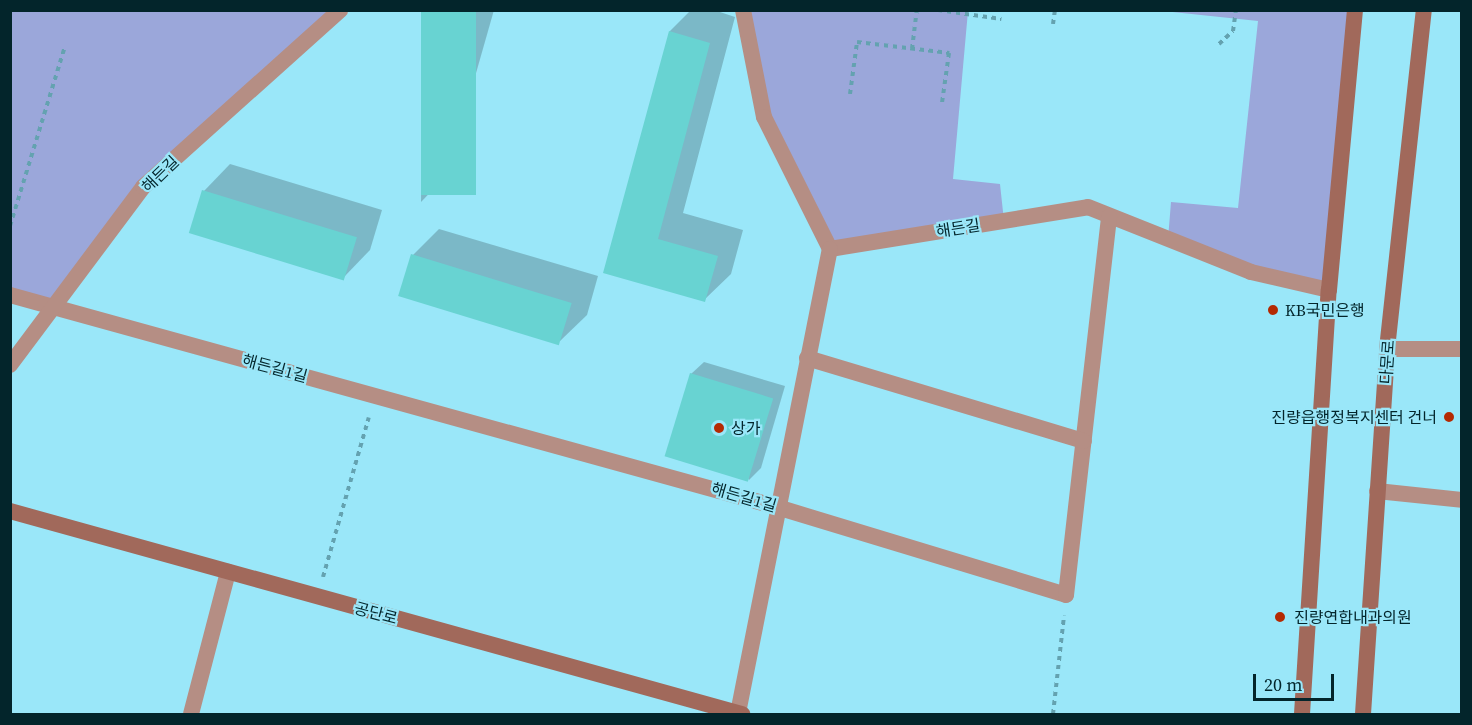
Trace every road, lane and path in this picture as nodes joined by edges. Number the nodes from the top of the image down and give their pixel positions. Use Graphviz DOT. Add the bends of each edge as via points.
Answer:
graph roads {
  1 [pos="340,10"];
  2 [pos="743,10"];
  3 [pos="917,10"];
  4 [pos="938,10"];
  5 [pos="1055,10"];
  6 [pos="1236,10"];
  7 [pos="1355,10"];
  8 [pos="1424,10"];
  9 [pos="1001,18"];
  10 [pos="1053,24"];
  11 [pos="1219,44"];
  12 [pos="64,49"];
  13 [pos="912,49"];
  14 [pos="850,94"];
  15 [pos="942,103"];
  16 [pos="1109,216"];
  17 [pos="10,226"];
  18 [pos="830,249"];
  19 [pos="1329,290"];
  20 [pos="10,295"];
  21 [pos="52,307"];
  22 [pos="1387,349"];
  23 [pos="1461,349"];
  24 [pos="807,358"];
  25 [pos="10,364"];
  26 [pos="375,396"];
  27 [pos="1084,441"];
  28 [pos="1377,491"];
  29 [pos="1461,500"];
  30 [pos="777,507"];
  31 [pos="10,511"];
  32 [pos="228,572"];
  33 [pos="1066,595"];
  34 [pos="317,597"];
  35 [pos="191,714"];
  36 [pos="740,714"];
  37 [pos="1053,714"];
  38 [pos="1302,714"];
  39 [pos="1363,714"];
  1 -- 21 [label="street, 해든길" via="144,187"];
  2 -- 18 [label="street" via="764,117"];
  3 -- 13 [label="path"];
  4 -- 9 [label="path"];
  5 -- 10 [label="path"];
  6 -- 11 [label="path" via="1233,31"];
  7 -- 19 [label="main road"];
  8 -- 22 [label="main road, 다문로"];
  12 -- 17 [label="path"];
  13 -- 14 [label="path" via="857,42"];
  13 -- 15 [label="path" via="949,53"];
  16 -- 18 [label="street, 해든길" via="1088,207"];
  16 -- 19 [label="street, 해든길" via="1251,272"];
  16 -- 27 [label="street"];
  18 -- 24 [label="street"];
  19 -- 38 [label="main road"];
  20 -- 21 [label="street, 해든길1길"];
  21 -- 25 [label="street, 해든길"];
  21 -- 26 [label="street, 해든길1길"];
  22 -- 23 [label="street"];
  22 -- 28 [label="main road, 다문로"];
  24 -- 27 [label="street"];
  24 -- 30 [label="street"];
  26 -- 30 [label="street, 해든길1길"];
  26 -- 34 [label="path"];
  27 -- 33 [label="street"];
  28 -- 29 [label="street"];
  28 -- 39 [label="main road, 다문로"];
  30 -- 33 [label="street, 해든길1길"];
  30 -- 36 [label="street"];
  31 -- 32 [label="main road, 공단로"];
  32 -- 34 [label="main road, 공단로"];
  32 -- 35 [label="street"];
  33 -- 37 [label="path"];
  34 -- 36 [label="main road, 공단로"];
}
